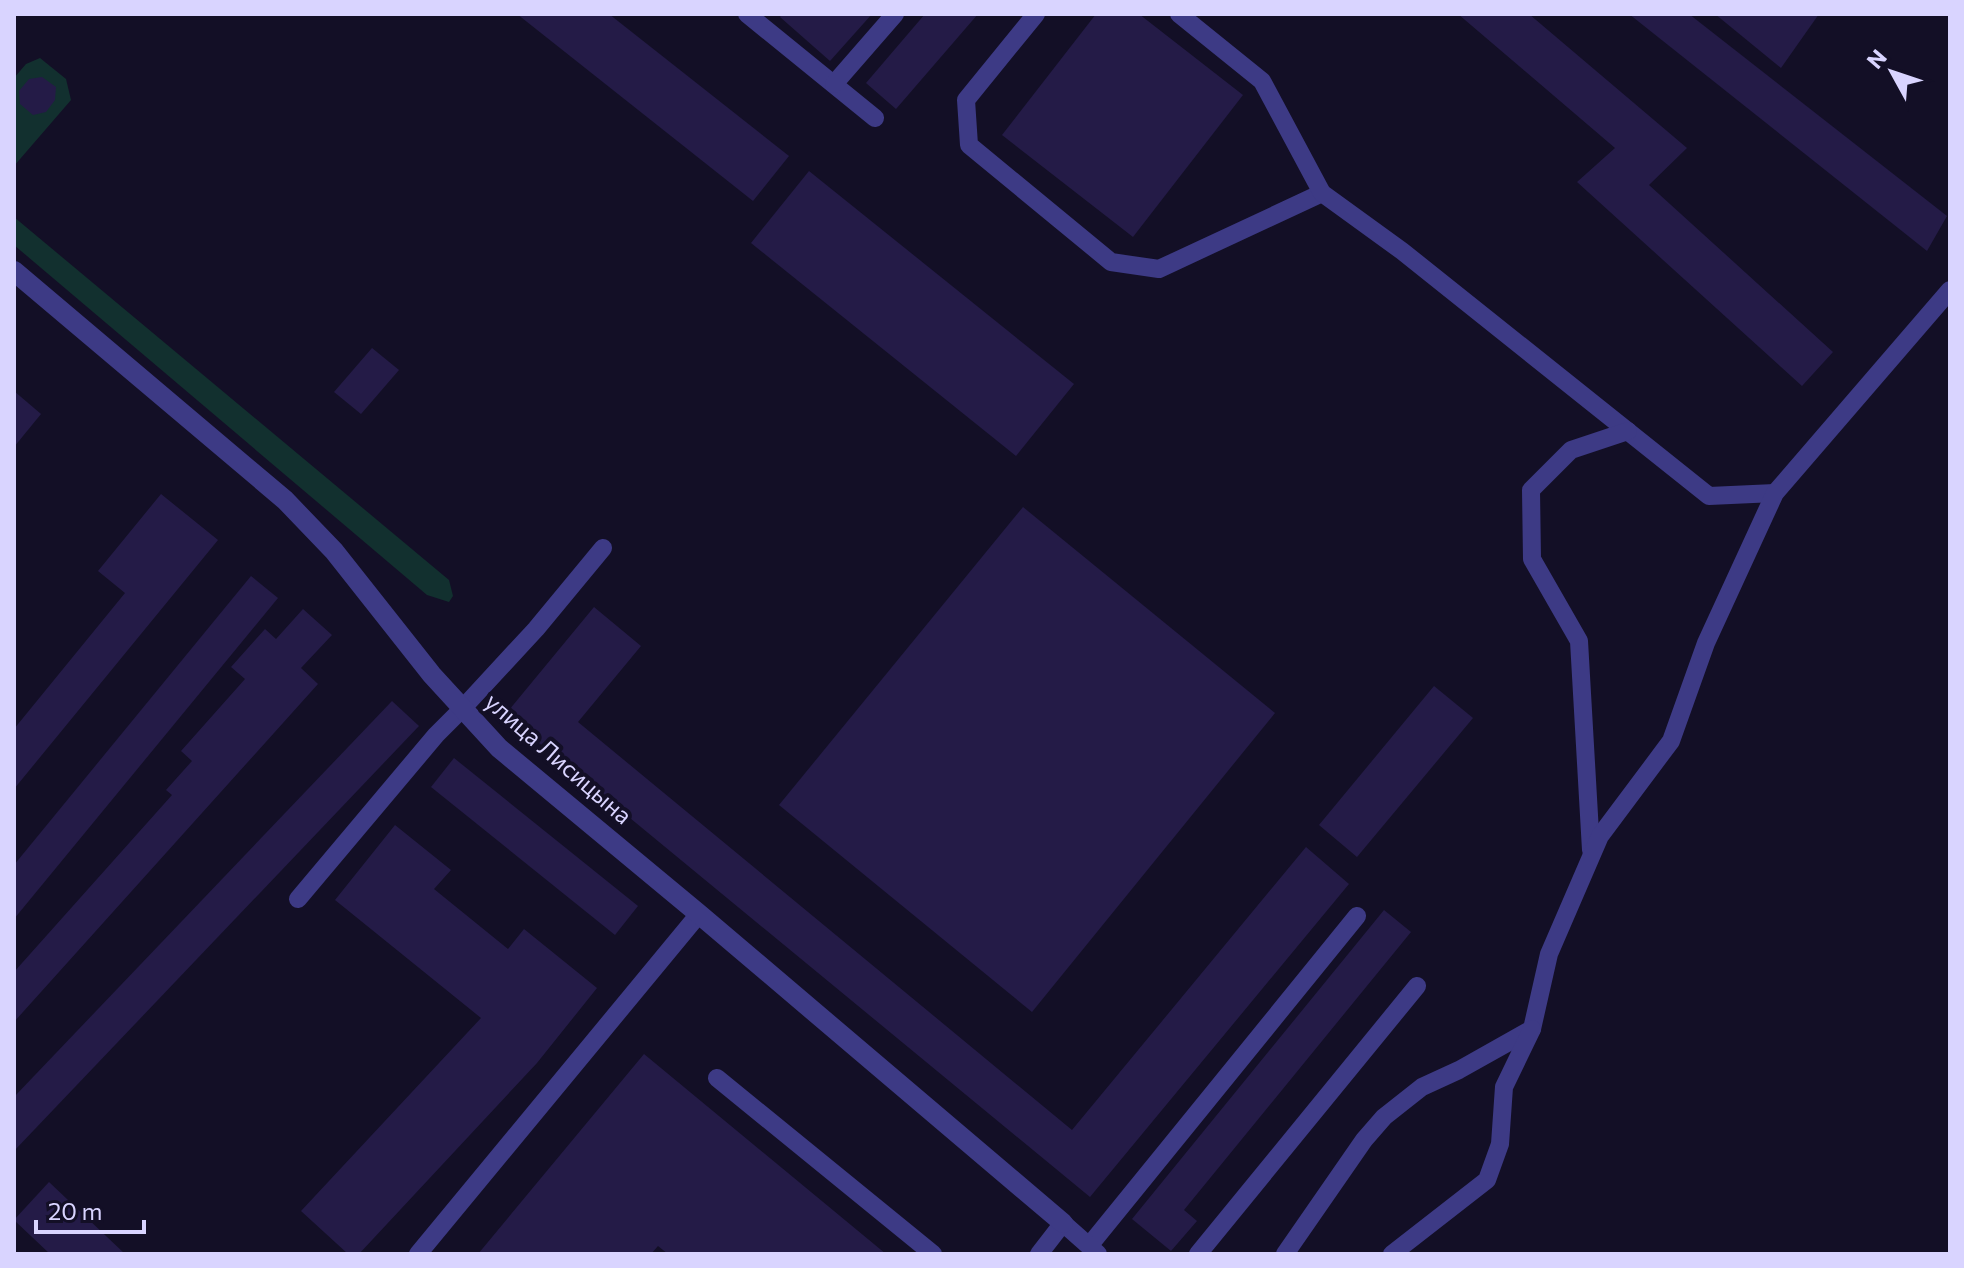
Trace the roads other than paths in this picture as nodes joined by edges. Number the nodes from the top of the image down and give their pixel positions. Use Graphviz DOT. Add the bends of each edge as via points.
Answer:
graph roads {
  1 [pos="895,14"];
  2 [pos="1036,14"];
  3 [pos="1179,14"];
  4 [pos="750,15"];
  5 [pos="834,84"];
  6 [pos="875,118"];
  7 [pos="1322,193"];
  8 [pos="14,271"];
  9 [pos="1950,290"];
  10 [pos="1628,431"];
  11 [pos="1775,493"];
  12 [pos="603,548"];
  13 [pos="462,709"];
  14 [pos="1591,854"];
  15 [pos="298,899"];
  16 [pos="699,914"];
  17 [pos="1357,916"];
  18 [pos="1417,986"];
  19 [pos="1532,1029"];
  20 [pos="717,1078"];
  21 [pos="1063,1223"];
  22 [pos="1094,1250"];
  23 [pos="418,1254"];
  24 [pos="933,1254"];
  25 [pos="1039,1254"];
  26 [pos="1198,1254"];
  27 [pos="1285,1254"];
  28 [pos="1392,1254"];
  1 -- 5 [label="lane"];
  2 -- 7 [label="lane" via="966,100 969,145 1111,262 1159,269"];
  3 -- 7 [label="lane" via="1262,81"];
  4 -- 5 [label="lane"];
  5 -- 6 [label="lane"];
  7 -- 10 [label="lane"];
  8 -- 13 [label="street, улица Лисицына" via="285,500 334,551"];
  9 -- 11 [label="lane"];
  10 -- 11 [label="lane" via="1709,496"];
  10 -- 14 [label="lane" via="1571,450 1531,490 1532,559 1579,641"];
  11 -- 14 [label="lane" via="1706,643 1671,741"];
  12 -- 13 [label="lane"];
  13 -- 15 [label="lane"];
  13 -- 16 [label="street, улица Лисицына" via="499,748"];
  14 -- 19 [label="lane" via="1549,954"];
  16 -- 21 [label="street, улица Лисицына"];
  16 -- 23 [label="lane"];
  17 -- 22 [label="lane"];
  18 -- 26 [label="lane"];
  19 -- 27 [label="lane" via="1422,1087 1384,1117"];
  19 -- 28 [label="lane" via="1504,1087 1500,1144 1487,1180"];
  20 -- 24 [label="lane"];
  21 -- 22 [label="lane"];
  21 -- 25 [label="lane"];
}
